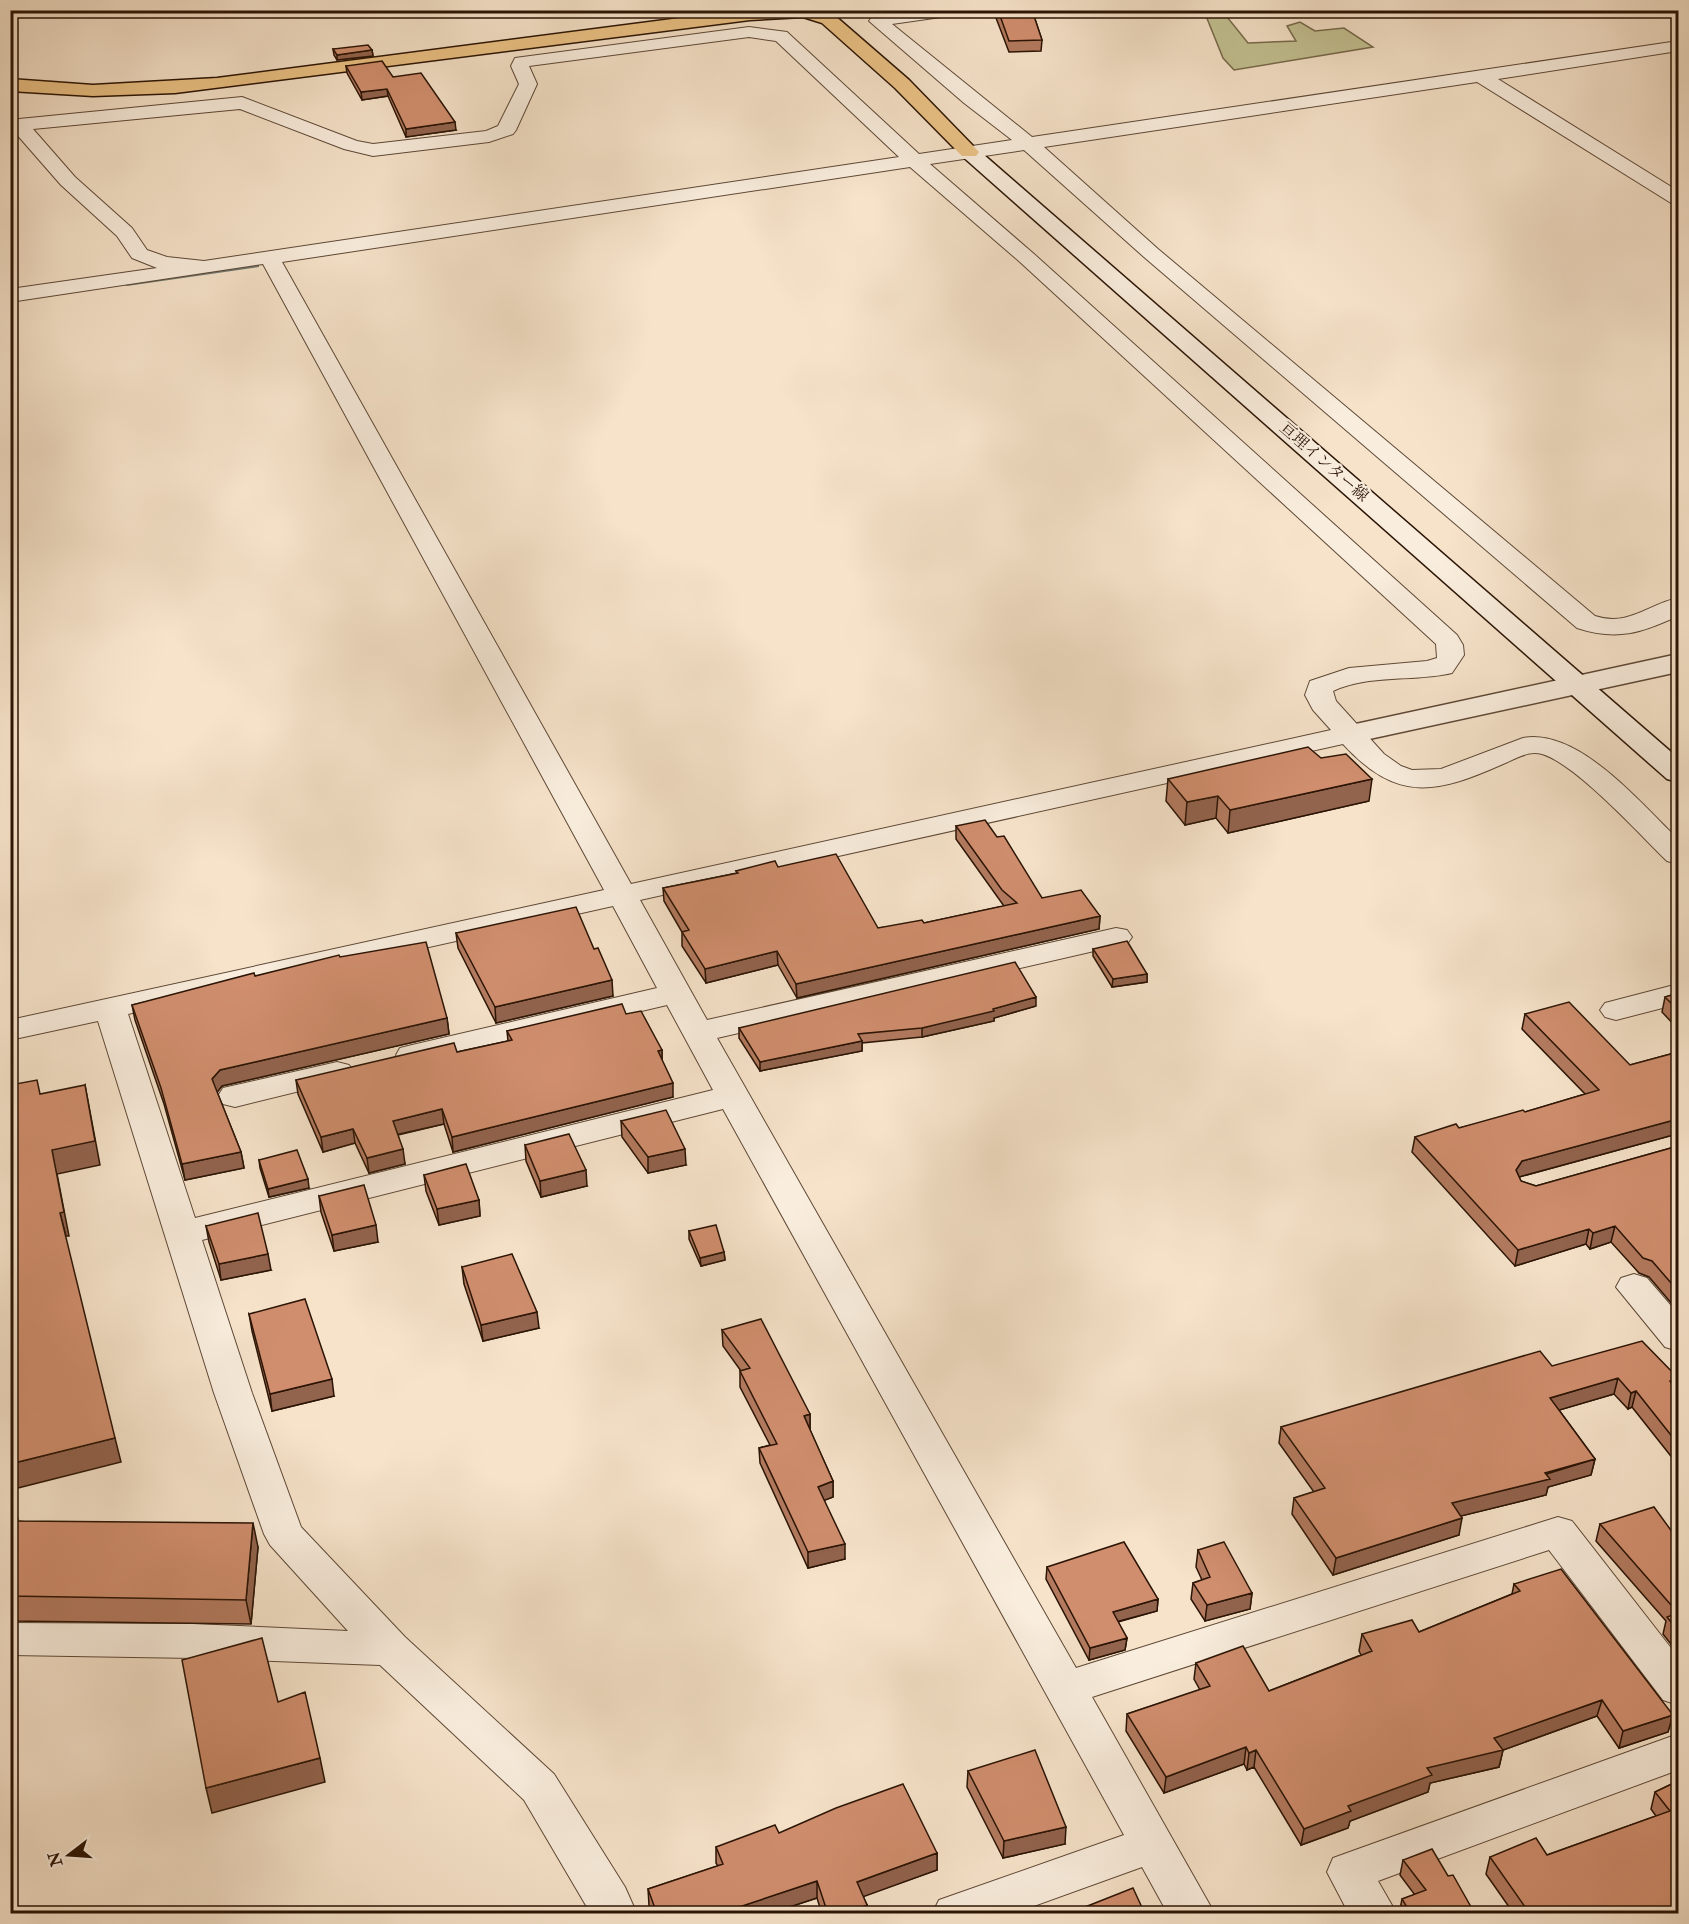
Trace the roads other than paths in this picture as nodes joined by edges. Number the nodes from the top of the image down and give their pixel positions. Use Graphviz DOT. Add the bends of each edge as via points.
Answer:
graph roads {
  1 [pos="955,10"];
  2 [pos="1678,46"];
  3 [pos="1481,76"];
  4 [pos="10,85"];
  5 [pos="143,95"];
  6 [pos="13,112"];
  7 [pos="1028,143"];
  8 [pos="969,152"];
  9 [pos="914,160"];
  10 [pos="1678,199"];
  11 [pos="269,257"];
  12 [pos="204,267"];
  13 [pos="10,296"];
  14 [pos="1678,606"];
  15 [pos="1678,663"];
  16 [pos="1579,685"];
  17 [pos="1351,734"];
  18 [pos="1678,773"];
  19 [pos="1678,855"];
  20 [pos="624,895"];
  21 [pos="1116,937"];
  22 [pos="678,993"];
  23 [pos="1678,994"];
  24 [pos="110,1008"];
  25 [pos="1616,1010"];
  26 [pos="10,1030"];
  27 [pos="699,1032"];
  28 [pos="235,1095"];
  29 [pos="733,1096"];
  30 [pos="182,1233"];
  31 [pos="1634,1287"];
  32 [pos="1678,1338"];
  33 [pos="10,1639"];
  34 [pos="390,1649"];
  35 [pos="1066,1688"];
  36 [pos="1678,1688"];
  37 [pos="1678,1752"];
  38 [pos="1152,1844"];
  39 [pos="614,1914"];
  40 [pos="955,1914"];
  41 [pos="1192,1914"];
  42 [pos="1374,1914"];
  1 -- 7 [label="street" via="878,21"];
  2 -- 3 [label="street"];
  3 -- 7 [label="street"];
  3 -- 10 [label="street"];
  4 -- 5 [label="highway"];
  5 -- 6 [label="highway" via="70,98"];
  5 -- 8 [label="highway" via="554,43 783,19 807,22 835,40"];
  6 -- 9 [label="street" via="242,103 373,150 489,136 506,130 528,84 521,62 749,32 781,36"];
  6 -- 12 [label="street" via="68,180 125,232 139,254 164,263"];
  7 -- 8 [label="street"];
  7 -- 14 [label="street" via="1119,226 1586,622 1605,628 1625,628"];
  8 -- 9 [label="street"];
  8 -- 16 [label="main road, 亘理インター線"];
  9 -- 11 [label="street"];
  9 -- 17 [label="street" via="1448,641 1452,656 1442,667 1358,674 1320,687 1323,704"];
  11 -- 12 [label="street"];
  11 -- 20 [label="street"];
  12 -- 13 [label="street"];
  15 -- 16 [label="main road"];
  16 -- 17 [label="main road"];
  16 -- 18 [label="main road, 亘理インター線"];
  17 -- 19 [label="street" via="1382,767 1420,779 1452,777 1530,745 1564,753 1582,764"];
  17 -- 20 [label="street"];
  20 -- 22 [label="street"];
  20 -- 24 [label="street"];
  21 -- 27 [label="street"];
  22 -- 27 [label="street"];
  22 -- 28 [label="street"];
  23 -- 25 [label="street"];
  24 -- 26 [label="street"];
  24 -- 30 [label="street"];
  27 -- 29 [label="street"];
  29 -- 30 [label="street"];
  29 -- 35 [label="street"];
  30 -- 34 [label="street" via="233,1393 284,1534"];
  31 -- 32 [label="street"];
  33 -- 34 [label="street"];
  34 -- 39 [label="street" via="539,1787"];
  35 -- 36 [label="street" via="1558,1532"];
  35 -- 38 [label="street"];
  37 -- 42 [label="street" via="1349,1872"];
  38 -- 40 [label="street"];
  38 -- 41 [label="street"];
}
